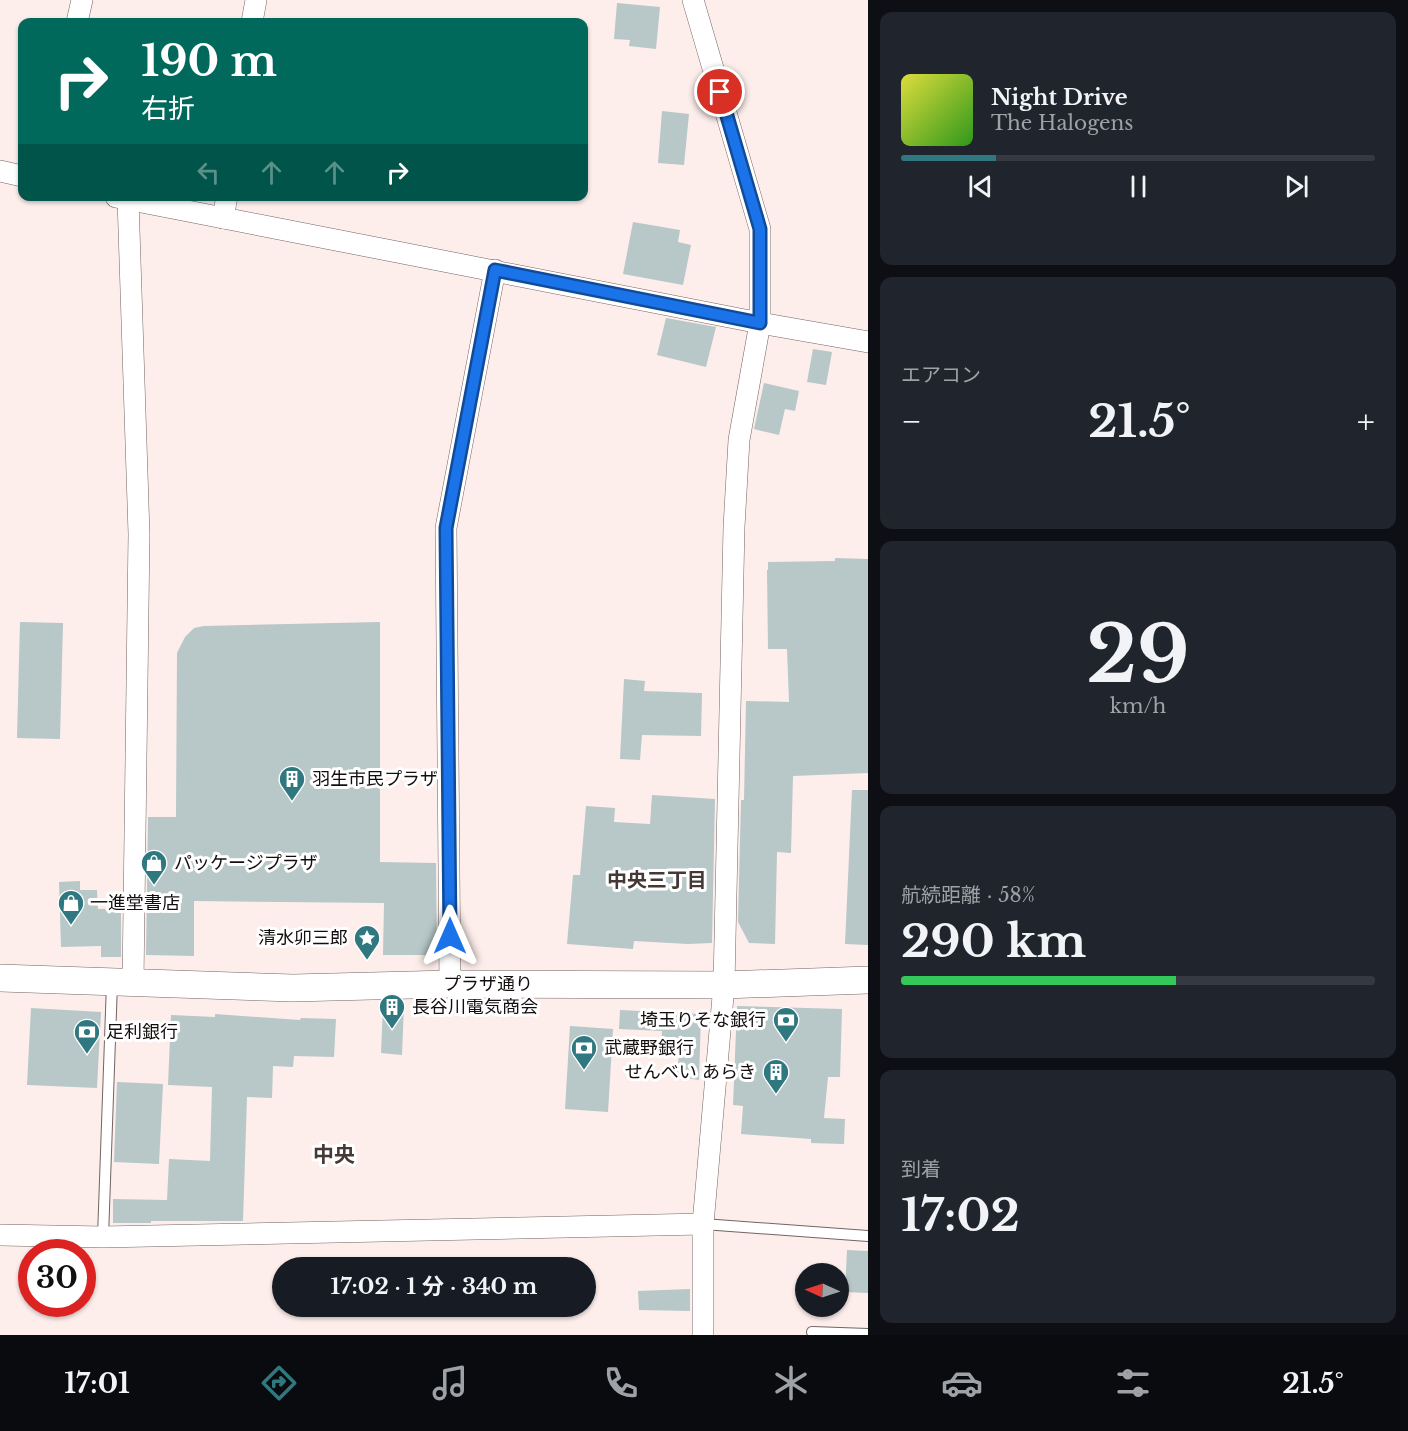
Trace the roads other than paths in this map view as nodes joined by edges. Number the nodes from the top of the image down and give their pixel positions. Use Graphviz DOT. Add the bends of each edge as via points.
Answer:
graph roads {
  1 [pos="82,0"];
  2 [pos="256,0"];
  3 [pos="693,0"];
  4 [pos="78,18"];
  5 [pos="253,18"];
  6 [pos="0,171"];
  7 [pos="18,175"];
  8 [pos="121,201"];
  9 [pos="136,201"];
  10 [pos="226,201"];
  11 [pos="224,218"];
  12 [pos="495,270"];
  13 [pos="760,323"];
  14 [pos="868,342"];
  15 [pos="0,978"];
  16 [pos="868,980"];
  17 [pos="122,983"];
  18 [pos="450,984"];
  19 [pos="724,985"];
  20 [pos="703,1224"];
  21 [pos="0,1235"];
  22 [pos="868,1236"];
  23 [pos="103,1237"];
  24 [pos="812,1332"];
  25 [pos="868,1334"];
  26 [pos="703,1335"];
  1 -- 4 [label="street"];
  2 -- 5 [label="street"];
  3 -- 13 [label="street" via="760,229"];
  6 -- 7 [label="street"];
  8 -- 17 [label="street" via="139,534"];
  9 -- 11 [label="street"];
  10 -- 11 [label="street"];
  11 -- 12 [label="street"];
  12 -- 13 [label="street"];
  12 -- 18 [label="street" via="446,528"];
  13 -- 14 [label="street"];
  13 -- 19 [label="street" via="739,440 734,527"];
  15 -- 17 [label="street, プラザ通り"];
  16 -- 19 [label="street, プラザ通り"];
  17 -- 18 [label="street, プラザ通り" via="293,988"];
  17 -- 23 [label="lane"];
  18 -- 19 [label="street, プラザ通り"];
  19 -- 20 [label="street"];
  20 -- 22 [label="lane"];
  20 -- 23 [label="street"];
  20 -- 26 [label="street"];
  21 -- 23 [label="street"];
  24 -- 25 [label="lane"];
}
